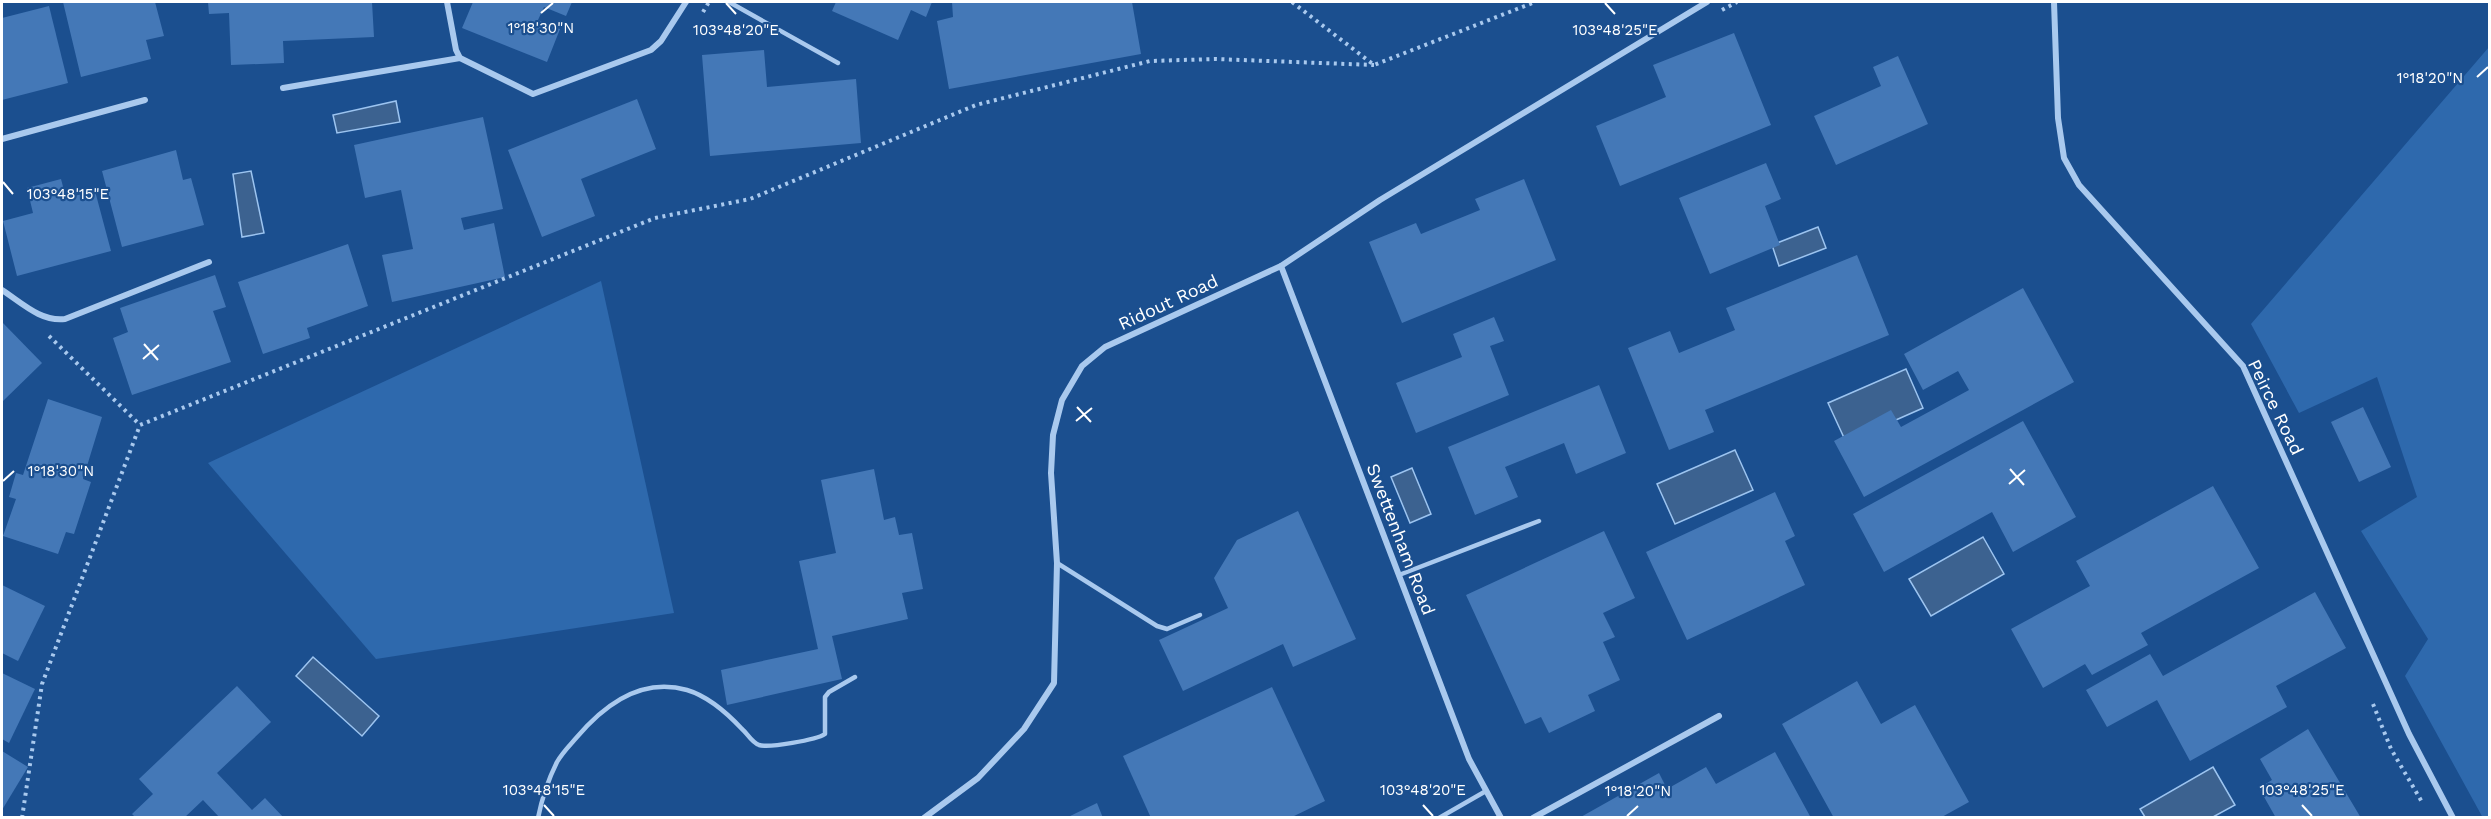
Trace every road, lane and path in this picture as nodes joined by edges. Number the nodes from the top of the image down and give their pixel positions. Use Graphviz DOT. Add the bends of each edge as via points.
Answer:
graph roads {
  1 [pos="447,2"];
  2 [pos="686,2"];
  3 [pos="729,2"];
  4 [pos="1292,2"];
  5 [pos="1535,2"];
  6 [pos="1707,2"];
  7 [pos="1737,2"];
  8 [pos="2054,2"];
  9 [pos="1717,13"];
  10 [pos="460,58"];
  11 [pos="838,63"];
  12 [pos="1374,65"];
  13 [pos="283,88"];
  14 [pos="145,100"];
  15 [pos="2,139"];
  16 [pos="208,262"];
  17 [pos="1281,266"];
  18 [pos="2,290"];
  19 [pos="47,334"];
  20 [pos="140,425"];
  21 [pos="1539,522"];
  22 [pos="1057,563"];
  23 [pos="1399,574"];
  24 [pos="1200,615"];
  25 [pos="855,677"];
  26 [pos="1719,716"];
  27 [pos="1486,791"];
  28 [pos="22,818"];
  29 [pos="538,818"];
  30 [pos="924,818"];
  31 [pos="1439,818"];
  32 [pos="1501,818"];
  33 [pos="1533,818"];
  34 [pos="2452,818"];
  1 -- 10 [label="street"];
  2 -- 10 [label="street" via="651,50 542,92 526,92"];
  3 -- 11 [label="lane"];
  4 -- 12 [label="path"];
  5 -- 12 [label="path"];
  6 -- 17 [label="street, Ridout Road" via="1380,200"];
  7 -- 9 [label="path"];
  8 -- 34 [label="street, Peirce Road" via="2058,118 2064,158 2079,185 2243,366 2409,734"];
  10 -- 13 [label="street"];
  12 -- 20 [label="path" via="1150,61 976,105 750,199 655,218"];
  14 -- 15 [label="street"];
  16 -- 18 [label="street" via="65,319 42,316"];
  17 -- 22 [label="street, Ridout Road" via="1105,347 1082,366 1062,400 1053,435 1051,473"];
  17 -- 23 [label="street, Swettenham Road"];
  19 -- 20 [label="path"];
  20 -- 28 [label="path" via="42,684"];
  21 -- 23 [label="lane"];
  22 -- 24 [label="lane" via="1157,626 1167,629"];
  22 -- 30 [label="street, Ridout Road" via="1054,684 1024,729 978,778"];
  23 -- 27 [label="street, Swettenham Road" via="1469,759"];
  25 -- 29 [label="lane" via="825,697 825,734 769,746 752,741 723,712 687,690 655,686 636,690 611,704 588,724 558,759 546,785"];
  26 -- 33 [label="street"];
  27 -- 31 [label="lane"];
  27 -- 32 [label="street, Swettenham Road"];
}
